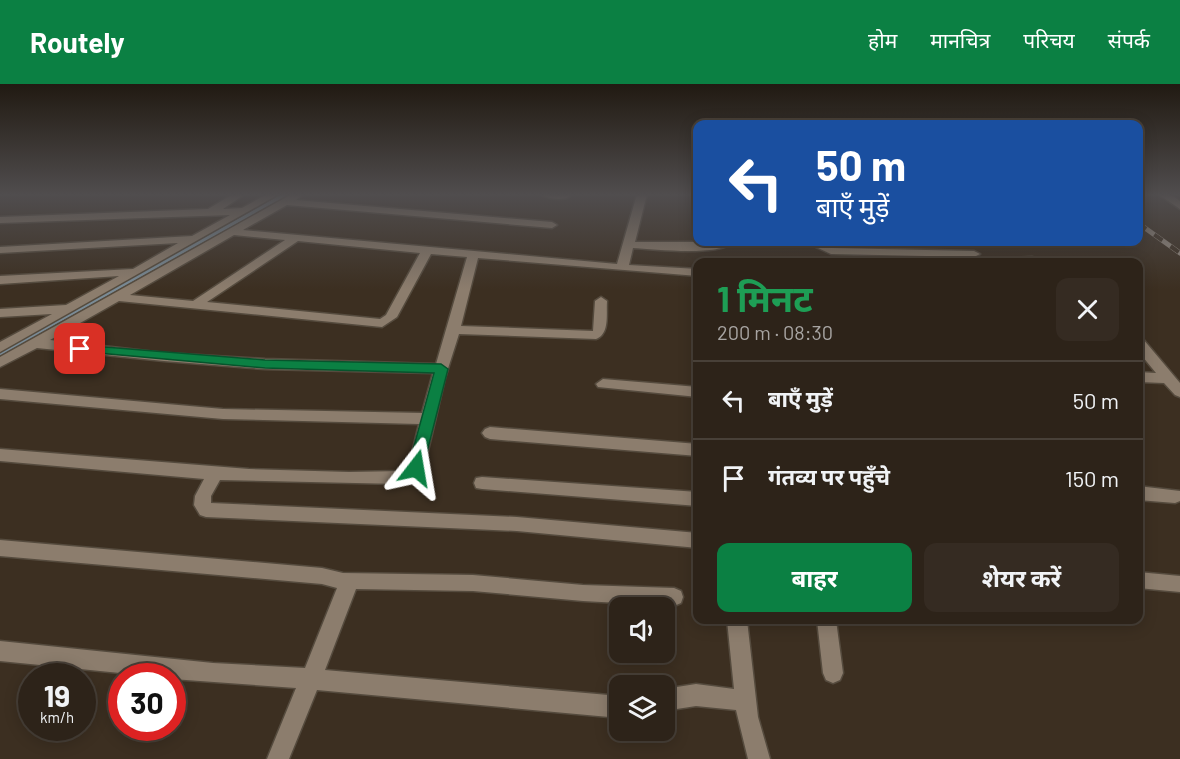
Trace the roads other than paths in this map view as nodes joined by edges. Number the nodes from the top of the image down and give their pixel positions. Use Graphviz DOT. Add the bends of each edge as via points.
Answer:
graph roads {
  1 [pos="220,226"];
  2 [pos="240,226"];
  3 [pos="634,226"];
  4 [pos="231,232"];
  5 [pos="297,237"];
  6 [pos="196,239"];
  7 [pos="628,246"];
  8 [pos="718,246"];
  9 [pos="820,246"];
  10 [pos="966,246"];
  11 [pos="428,249"];
  12 [pos="0,250"];
  13 [pos="473,255"];
  14 [pos="947,258"];
  15 [pos="978,258"];
  16 [pos="622,268"];
  17 [pos="136,272"];
  18 [pos="693,273"];
  19 [pos="0,280"];
  20 [pos="116,297"];
  21 [pos="601,302"];
  22 [pos="193,306"];
  23 [pos="69,309"];
  24 [pos="0,313"];
  25 [pos="454,330"];
  26 [pos="34,343"];
  27 [pos="0,348"];
  28 [pos="1143,348"];
  29 [pos="0,363"];
  30 [pos="441,369"];
  31 [pos="1143,377"];
  32 [pos="1168,378"];
  33 [pos="603,384"];
  34 [pos="693,392"];
  35 [pos="1180,392"];
  36 [pos="0,394"];
  37 [pos="428,419"];
  38 [pos="490,432"];
  39 [pos="693,450"];
  40 [pos="0,456"];
  41 [pos="214,475"];
  42 [pos="482,483"];
  43 [pos="1143,493"];
  44 [pos="1175,496"];
  45 [pos="693,499"];
  46 [pos="693,541"];
  47 [pos="0,548"];
  48 [pos="1143,580"];
  49 [pos="343,581"];
  50 [pos="1180,584"];
  51 [pos="674,597"];
  52 [pos="737,624"];
  53 [pos="827,624"];
  54 [pos="0,651"];
  55 [pos="833,673"];
  56 [pos="310,679"];
  57 [pos="675,698"];
  58 [pos="746,701"];
  59 [pos="609,706"];
  60 [pos="278,759"];
  61 [pos="759,759"];
  1 -- 6 [label="street"];
  2 -- 4 [label="street"];
  3 -- 7 [label="street"];
  4 -- 5 [label="street"];
  4 -- 20 [label="street"];
  5 -- 11 [label="street"];
  5 -- 22 [label="street"];
  6 -- 12 [label="street"];
  6 -- 17 [label="street"];
  7 -- 8 [label="street"];
  7 -- 16 [label="street"];
  9 -- 14 [label="street" via="831,251"];
  10 -- 15 [label="street"];
  11 -- 13 [label="street"];
  11 -- 22 [label="street" via="391,317 382,323"];
  13 -- 16 [label="street"];
  13 -- 25 [label="street"];
  16 -- 18 [label="street"];
  17 -- 19 [label="street"];
  17 -- 23 [label="street"];
  20 -- 22 [label="street"];
  20 -- 26 [label="street"];
  21 -- 25 [label="street" via="596,335"];
  23 -- 24 [label="street"];
  23 -- 27 [label="street"];
  25 -- 30 [label="street"];
  26 -- 29 [label="street"];
  26 -- 30 [label="street" via="265,364"];
  28 -- 32 [label="street"];
  30 -- 37 [label="street"];
  31 -- 32 [label="street"];
  32 -- 35 [label="street"];
  33 -- 34 [label="street"];
  36 -- 37 [label="street" via="223,414"];
  37 -- 41 [label="street" via="414,472 400,478"];
  38 -- 39 [label="street"];
  40 -- 41 [label="street"];
  41 -- 46 [label="street" via="203,496 201,505 206,510 517,524"];
  42 -- 45 [label="street"];
  43 -- 44 [label="street"];
  47 -- 49 [label="street"];
  48 -- 50 [label="street"];
  49 -- 51 [label="street" via="473,584"];
  49 -- 56 [label="street" via="347,590"];
  52 -- 58 [label="street"];
  53 -- 55 [label="street"];
  54 -- 56 [label="street"];
  56 -- 59 [label="street"];
  56 -- 60 [label="street"];
  57 -- 58 [label="street" via="696,695"];
  58 -- 61 [label="street"];
}
